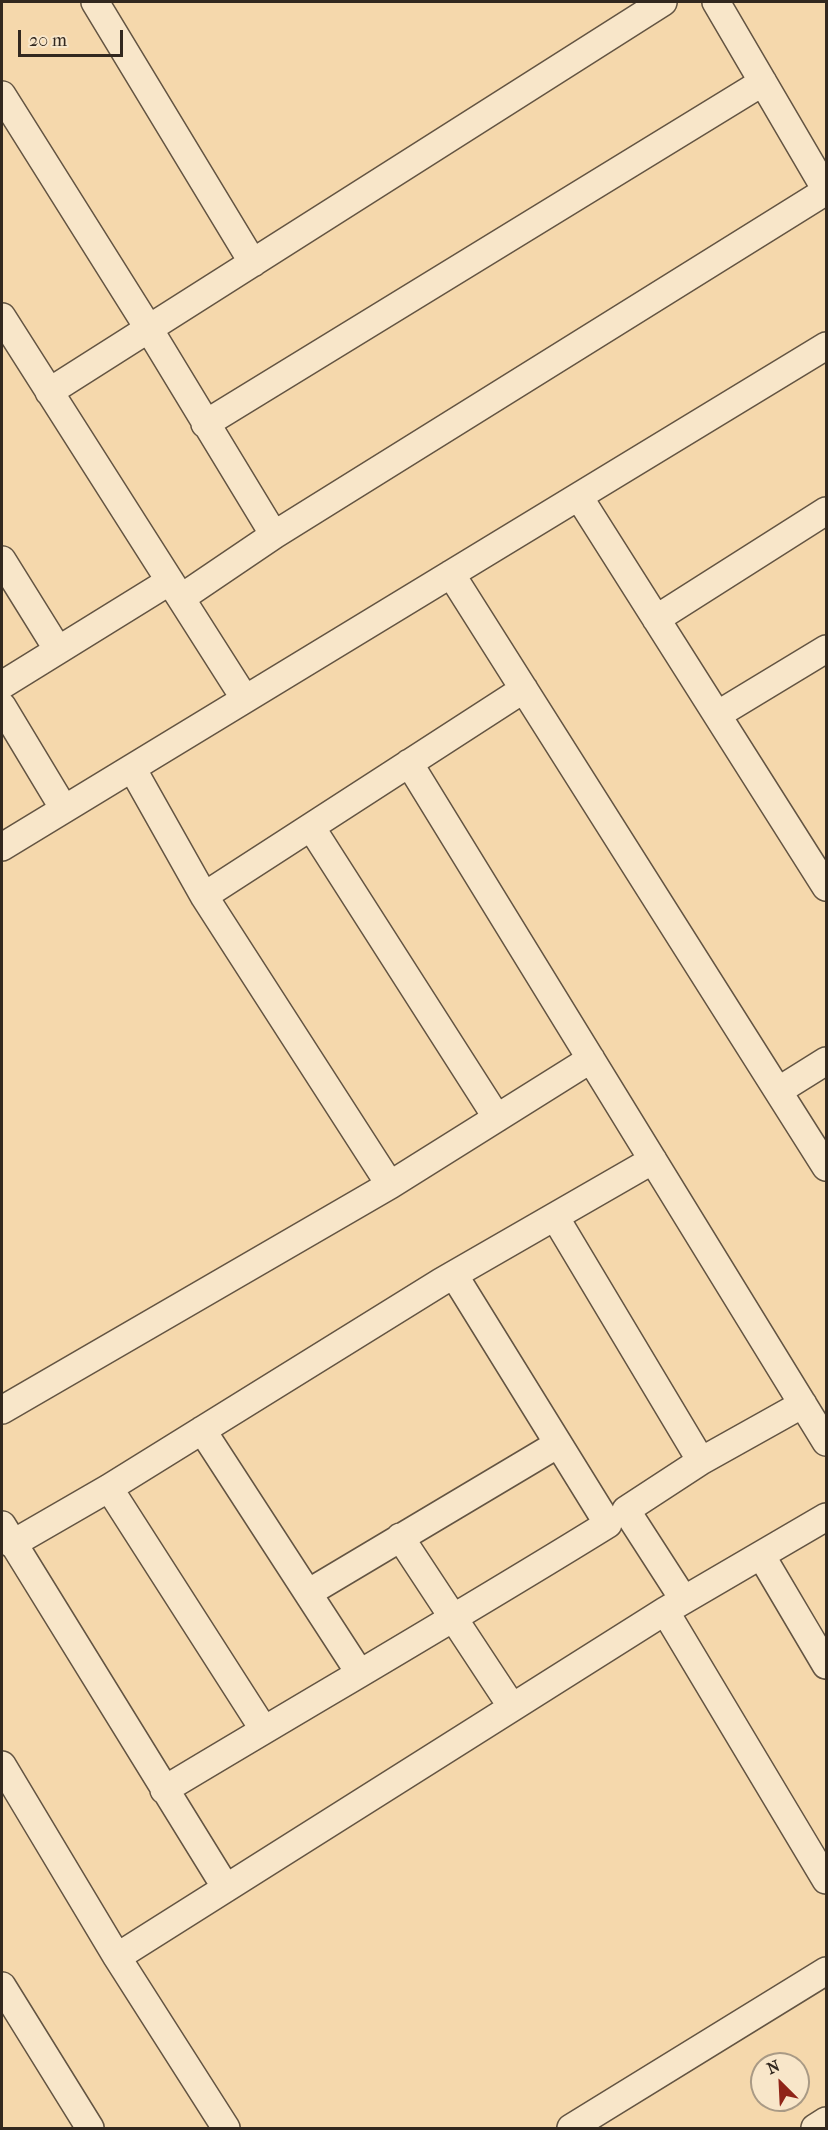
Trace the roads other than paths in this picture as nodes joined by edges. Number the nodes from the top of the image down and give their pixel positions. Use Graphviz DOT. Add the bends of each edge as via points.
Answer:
graph roads {
  1 [pos="95,2"];
  2 [pos="663,2"];
  3 [pos="716,2"];
  4 [pos="763,82"];
  5 [pos="2,95"];
  6 [pos="826,190"];
  7 [pos="252,262"];
  8 [pos="2,317"];
  9 [pos="149,329"];
  10 [pos="826,346"];
  11 [pos="49,392"];
  12 [pos="205,424"];
  13 [pos="579,497"];
  14 [pos="826,511"];
  15 [pos="274,536"];
  16 [pos="2,560"];
  17 [pos="451,574"];
  18 [pos="176,589"];
  19 [pos="656,619"];
  20 [pos="58,650"];
  21 [pos="822,661"];
  22 [pos="2,685"];
  23 [pos="524,689"];
  24 [pos="245,699"];
  25 [pos="2,706"];
  26 [pos="717,715"];
  27 [pos="409,764"];
  28 [pos="132,768"];
  29 [pos="64,809"];
  30 [pos="311,827"];
  31 [pos="2,847"];
  32 [pos="826,887"];
  33 [pos="204,896"];
  34 [pos="591,1059"];
  35 [pos="826,1060"];
  36 [pos="778,1091"];
  37 [pos="497,1118"];
  38 [pos="653,1160"];
  39 [pos="826,1167"];
  40 [pos="390,1185"];
  41 [pos="555,1217"];
  42 [pos="454,1275"];
  43 [pos="803,1404"];
  44 [pos="2,1410"];
  45 [pos="202,1430"];
  46 [pos="826,1442"];
  47 [pos="558,1444"];
  48 [pos="701,1461"];
  49 [pos="109,1488"];
  50 [pos="826,1517"];
  51 [pos="7,1534"];
  52 [pos="400,1537"];
  53 [pos="761,1555"];
  54 [pos="308,1593"];
  55 [pos="674,1606"];
  56 [pos="454,1619"];
  57 [pos="826,1665"];
  58 [pos="359,1672"];
  59 [pos="513,1707"];
  60 [pos="264,1730"];
  61 [pos="2,1765"];
  62 [pos="164,1790"];
  63 [pos="826,1880"];
  64 [pos="226,1888"];
  65 [pos="117,1957"];
  66 [pos="826,1971"];
  67 [pos="2,1986"];
  68 [pos="826,2121"];
  69 [pos="90,2128"];
  70 [pos="226,2128"];
  71 [pos="571,2128"];
  72 [pos="814,2128"];
  1 -- 7 [label="street"];
  2 -- 7 [label="street"];
  3 -- 4 [label="street"];
  4 -- 6 [label="street"];
  4 -- 12 [label="street"];
  5 -- 9 [label="street"];
  6 -- 15 [label="street"];
  7 -- 9 [label="street"];
  8 -- 11 [label="street"];
  9 -- 11 [label="street"];
  9 -- 12 [label="street"];
  10 -- 13 [label="street"];
  11 -- 18 [label="street"];
  12 -- 15 [label="street"];
  13 -- 17 [label="street"];
  13 -- 19 [label="street"];
  14 -- 19 [label="street"];
  15 -- 18 [label="street"];
  16 -- 20 [label="street"];
  17 -- 23 [label="street"];
  17 -- 24 [label="street"];
  18 -- 20 [label="street"];
  18 -- 24 [label="street"];
  19 -- 26 [label="street"];
  20 -- 22 [label="street"];
  21 -- 26 [label="street"];
  23 -- 27 [label="street"];
  23 -- 36 [label="street"];
  24 -- 28 [label="street"];
  25 -- 29 [label="street"];
  26 -- 32 [label="street"];
  27 -- 30 [label="street"];
  27 -- 34 [label="street"];
  28 -- 29 [label="street"];
  28 -- 33 [label="street"];
  29 -- 31 [label="street"];
  30 -- 33 [label="street"];
  30 -- 37 [label="street"];
  33 -- 40 [label="street"];
  34 -- 37 [label="street"];
  34 -- 38 [label="street"];
  35 -- 36 [label="street"];
  36 -- 39 [label="street"];
  37 -- 40 [label="street"];
  38 -- 41 [label="street"];
  38 -- 43 [label="street"];
  40 -- 44 [label="street"];
  41 -- 42 [label="street"];
  41 -- 48 [label="street"];
  42 -- 45 [label="street"];
  42 -- 47 [label="street"];
  43 -- 46 [label="street"];
  43 -- 48 [label="street"];
  45 -- 49 [label="street"];
  45 -- 54 [label="street"];
  47 -- 52 [label="street"];
  47 -- 56 [label="street" via="608,1524"];
  48 -- 55 [label="street" via="626,1510"];
  49 -- 51 [label="street"];
  49 -- 60 [label="street"];
  50 -- 53 [label="street"];
  51 -- 62 [label="street"];
  52 -- 54 [label="street"];
  52 -- 56 [label="street"];
  53 -- 55 [label="street"];
  53 -- 57 [label="street"];
  54 -- 58 [label="street"];
  55 -- 59 [label="street"];
  55 -- 63 [label="street"];
  56 -- 58 [label="street"];
  56 -- 59 [label="street"];
  58 -- 60 [label="street"];
  59 -- 64 [label="street"];
  60 -- 62 [label="street"];
  61 -- 65 [label="street"];
  62 -- 64 [label="street"];
  64 -- 65 [label="street"];
  65 -- 70 [label="street"];
  66 -- 71 [label="street"];
  67 -- 69 [label="street"];
  68 -- 72 [label="street"];
}
